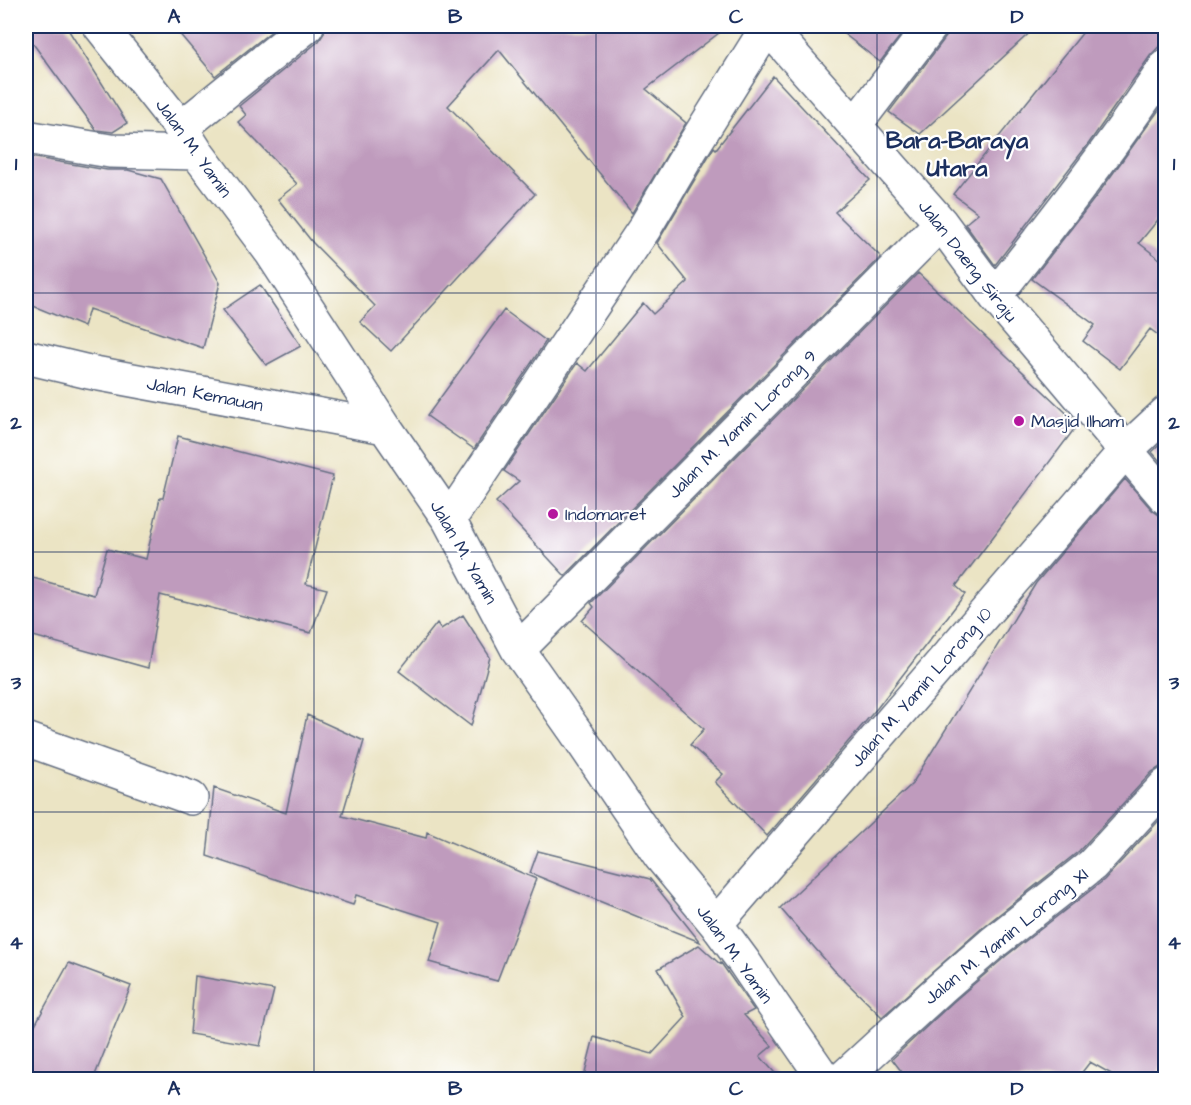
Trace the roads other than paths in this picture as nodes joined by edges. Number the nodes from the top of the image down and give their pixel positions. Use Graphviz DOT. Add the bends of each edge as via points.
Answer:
graph roads {
  1 [pos="100,26"];
  2 [pos="307,26"];
  3 [pos="767,26"];
  4 [pos="931,26"];
  5 [pos="1166,66"];
  6 [pos="855,125"];
  7 [pos="26,137"];
  8 [pos="189,141"];
  9 [pos="941,223"];
  10 [pos="995,296"];
  11 [pos="26,357"];
  12 [pos="1166,413"];
  13 [pos="385,427"];
  14 [pos="1125,451"];
  15 [pos="1166,498"];
  16 [pos="449,520"];
  17 [pos="518,650"];
  18 [pos="26,739"];
  19 [pos="1166,785"];
  20 [pos="191,798"];
  21 [pos="716,924"];
  22 [pos="825,1080"];
  23 [pos="841,1080"];
  1 -- 8 [label="street, Jalan M. Yamin"];
  2 -- 8 [label="street"];
  3 -- 6 [label="street, Jalan Daeng Siraju"];
  3 -- 16 [label="street" via="644,229"];
  4 -- 6 [label="street"];
  5 -- 10 [label="street" via="1068,203"];
  6 -- 9 [label="street, Jalan Daeng Siraju"];
  7 -- 8 [label="street" via="110,151"];
  8 -- 13 [label="street, Jalan M. Yamin" via="271,252"];
  9 -- 10 [label="street, Jalan Daeng Siraju"];
  9 -- 17 [label="street, Jalan M. Yamin Lorong 9"];
  10 -- 14 [label="street, Jalan Daeng Siraju"];
  11 -- 13 [label="street, Jalan Kemauan"];
  12 -- 14 [label="street, Jalan M. Yamin Lorong 10"];
  13 -- 16 [label="street, Jalan M. Yamin"];
  14 -- 15 [label="street, Jalan Daeng Siraju"];
  14 -- 21 [label="street, Jalan M. Yamin Lorong 10"];
  16 -- 17 [label="street, Jalan M. Yamin"];
  17 -- 21 [label="street, Jalan M. Yamin" via="660,856"];
  18 -- 20 [label="street"];
  19 -- 23 [label="street, Jalan M. Yamin Lorong XI" via="1092,866 940,988"];
  21 -- 22 [label="street, Jalan M. Yamin"];
}
